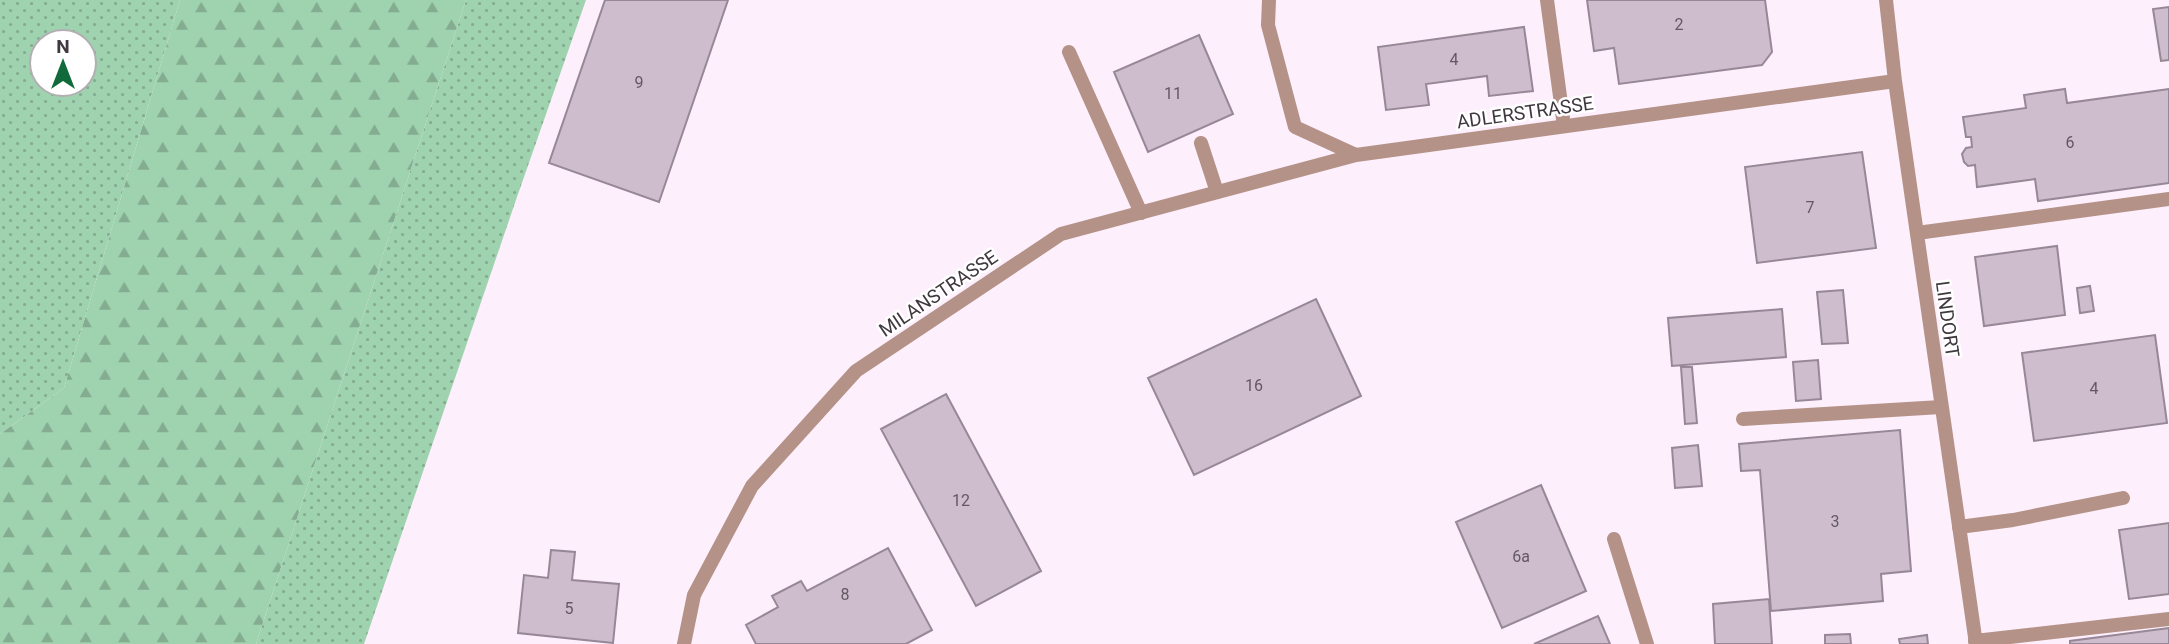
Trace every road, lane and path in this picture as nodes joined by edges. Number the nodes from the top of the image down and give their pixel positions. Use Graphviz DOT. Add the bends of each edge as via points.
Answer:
graph roads {
  1 [pos="1269,0"];
  2 [pos="1547,0"];
  3 [pos="1886,0"];
  4 [pos="1069,52"];
  5 [pos="1895,80"];
  6 [pos="1564,126"];
  7 [pos="1201,143"];
  8 [pos="1356,155"];
  9 [pos="1217,192"];
  10 [pos="2169,199"];
  11 [pos="1141,213"];
  12 [pos="1917,233"];
  13 [pos="1941,407"];
  14 [pos="1743,419"];
  15 [pos="2123,498"];
  16 [pos="1959,527"];
  17 [pos="1614,540"];
  18 [pos="2169,619"];
  19 [pos="1975,643"];
  20 [pos="684,644"];
  21 [pos="1647,644"];
  1 -- 8 [label="street" via="1268,25 1295,127"];
  2 -- 6 [label="street"];
  3 -- 5 [label="street, LINDORT"];
  4 -- 11 [label="street"];
  5 -- 6 [label="street, ADLERSTRASSE"];
  5 -- 12 [label="street, LINDORT"];
  6 -- 8 [label="street, ADLERSTRASSE"];
  7 -- 9 [label="street"];
  8 -- 9 [label="street, MILANSTRASSE"];
  9 -- 11 [label="street, MILANSTRASSE"];
  10 -- 12 [label="street"];
  11 -- 20 [label="street, MILANSTRASSE" via="1061,234 856,371 752,486 694,595"];
  12 -- 13 [label="street, LINDORT"];
  13 -- 14 [label="street"];
  13 -- 16 [label="street, LINDORT"];
  15 -- 16 [label="street"];
  16 -- 19 [label="street, LINDORT"];
  17 -- 21 [label="street"];
  18 -- 19 [label="street"];
}
